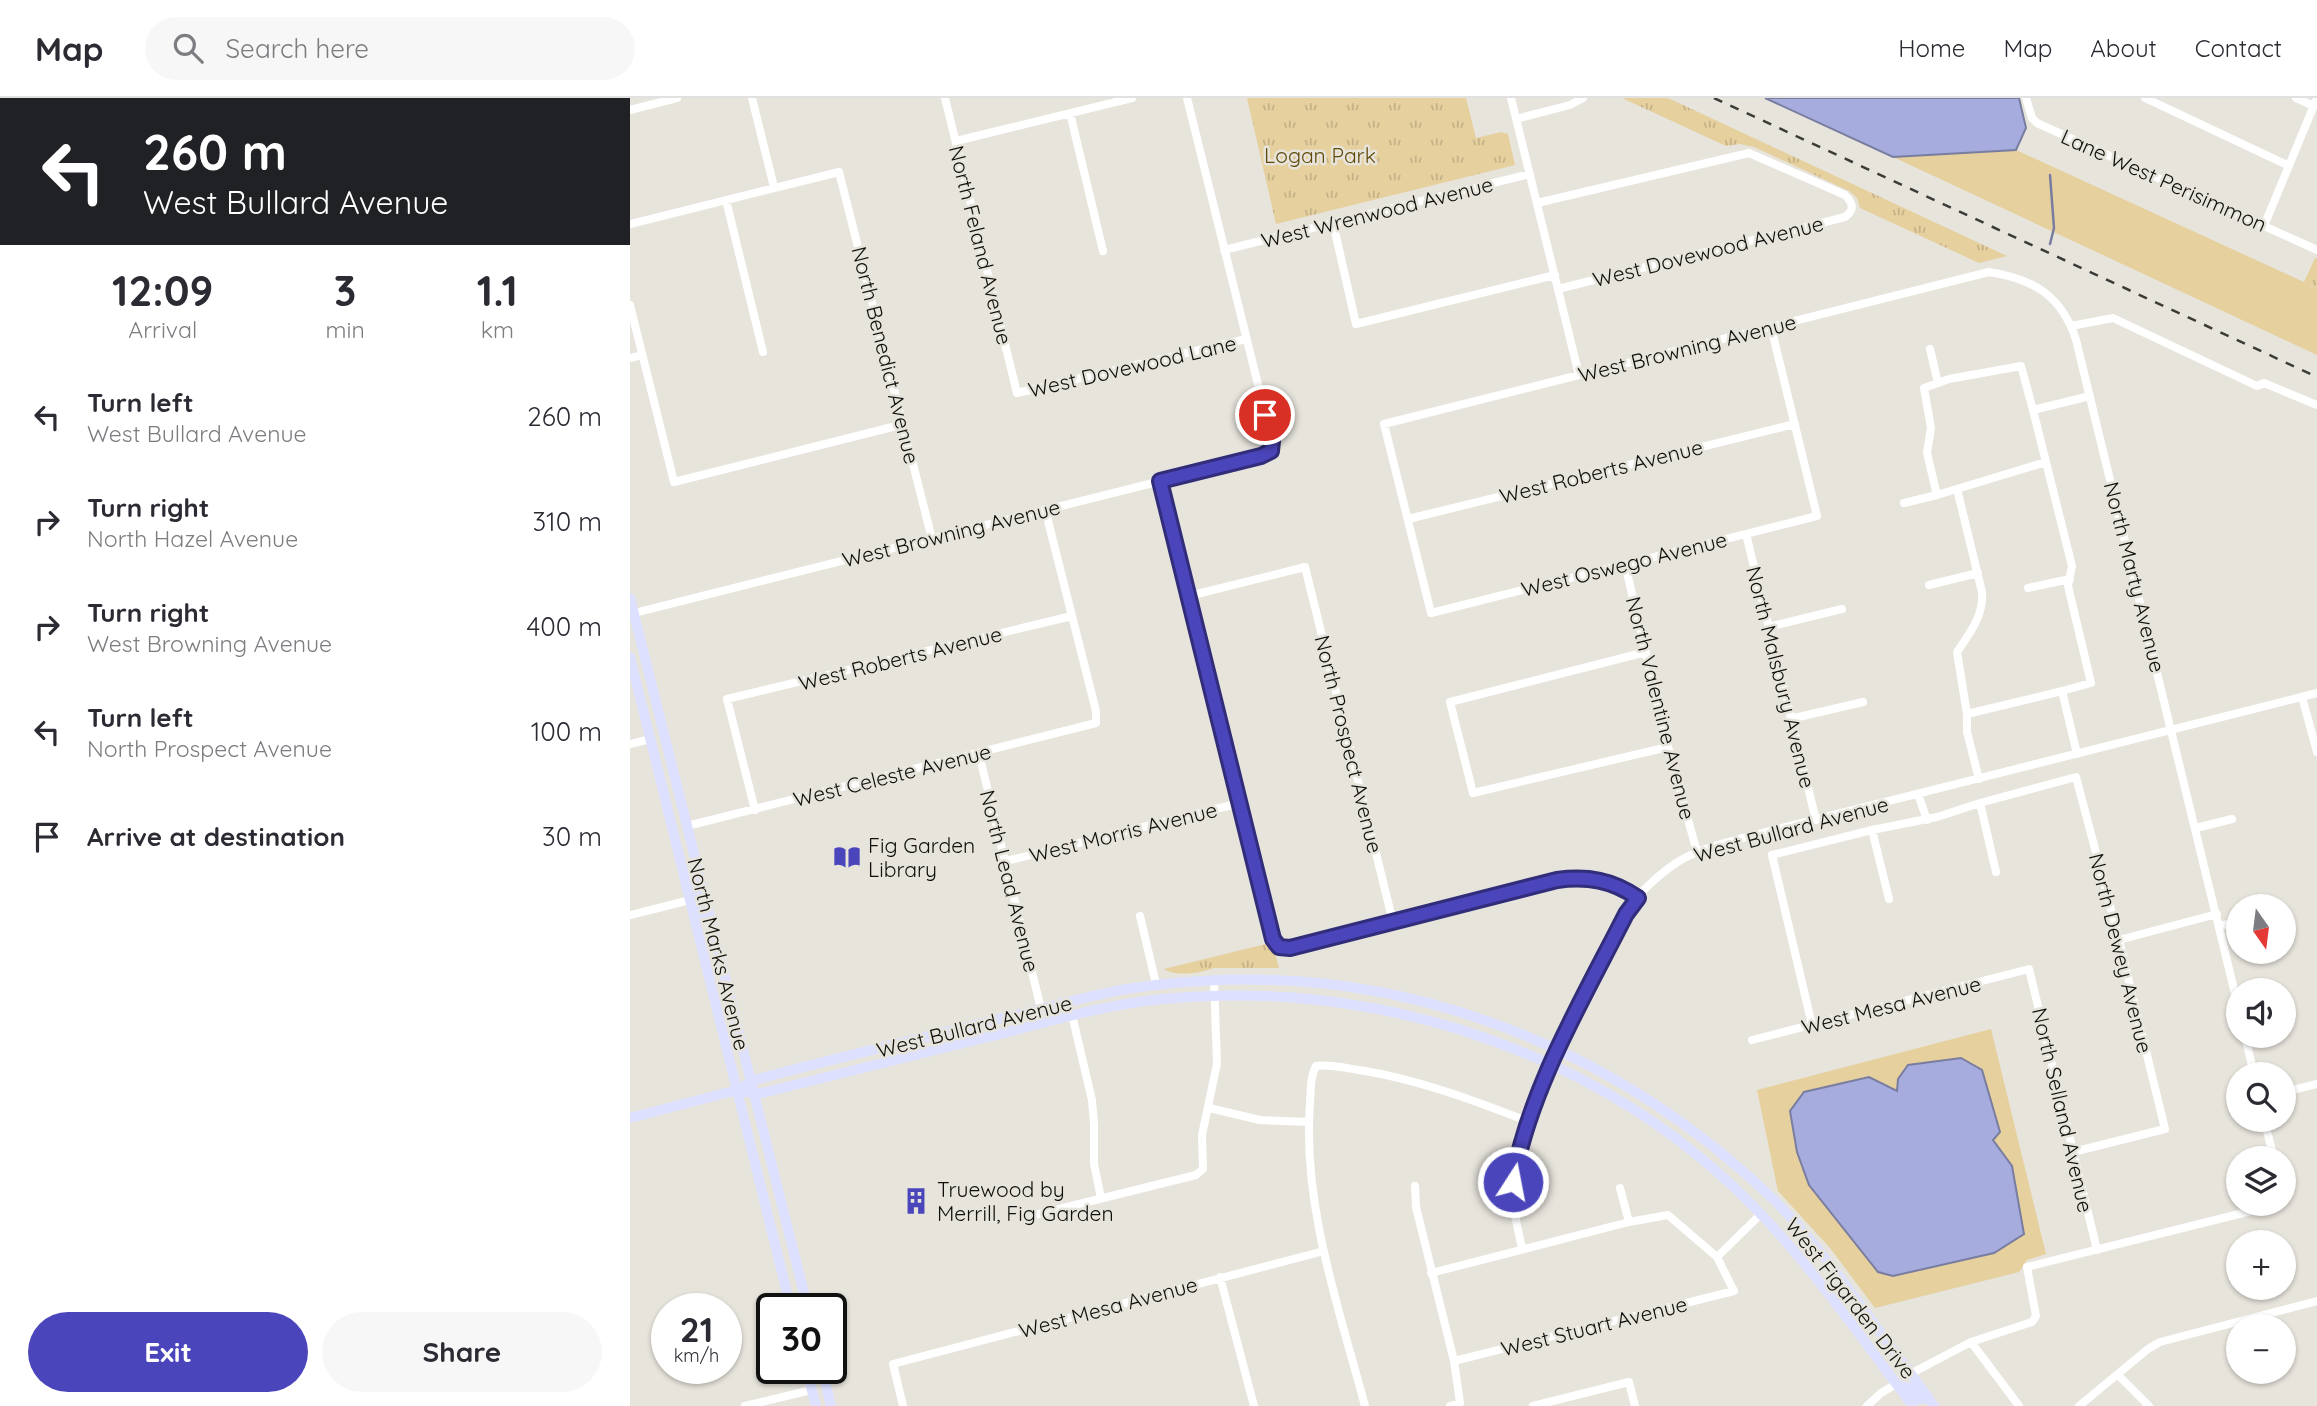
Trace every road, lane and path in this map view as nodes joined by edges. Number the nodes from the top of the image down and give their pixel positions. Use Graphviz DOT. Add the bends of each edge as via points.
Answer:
graph roads {
  1 [pos="677,98"];
  2 [pos="752,98"];
  3 [pos="946,98"];
  4 [pos="1132,98"];
  5 [pos="1187,98"];
  6 [pos="1511,98"];
  7 [pos="1583,98"];
  8 [pos="2026,98"];
  9 [pos="2145,98"];
  10 [pos="2296,98"];
  11 [pos="2315,102"];
  12 [pos="630,110"];
  13 [pos="1070,113"];
  14 [pos="1516,119"];
  15 [pos="956,141"];
  16 [pos="2289,166"];
  17 [pos="1530,174"];
  18 [pos="774,187"];
  19 [pos="726,200"];
  20 [pos="1537,203"];
  21 [pos="1332,223"];
  22 [pos="630,224"];
  23 [pos="2263,226"];
  24 [pos="1224,250"];
  25 [pos="2317,250"];
  26 [pos="1102,251"];
  27 [pos="1555,275"];
  28 [pos="1558,289"];
  29 [pos="630,305"];
  30 [pos="2071,326"];
  31 [pos="1771,327"];
  32 [pos="1246,339"];
  33 [pos="1930,349"];
  34 [pos="763,352"];
  35 [pos="642,355"];
  36 [pos="630,358"];
  37 [pos="1579,375"];
  38 [pos="1938,383"];
  39 [pos="1017,393"];
  40 [pos="2090,396"];
  41 [pos="2317,405"];
  42 [pos="2033,410"];
  43 [pos="904,424"];
  44 [pos="1795,424"];
  45 [pos="2046,462"];
  46 [pos="1160,481"];
  47 [pos="1957,489"];
  48 [pos="1937,495"];
  49 [pos="1904,503"];
  50 [pos="1045,509"];
  51 [pos="1408,519"];
  52 [pos="1746,534"];
  53 [pos="932,539"];
  54 [pos="1626,564"];
  55 [pos="1978,573"];
  56 [pos="2070,579"];
  57 [pos="1929,585"];
  58 [pos="2028,589"];
  59 [pos="1189,596"];
  60 [pos="630,598"];
  61 [pos="1842,608"];
  62 [pos="632,613"];
  63 [pos="1072,616"];
  64 [pos="1768,628"];
  65 [pos="1646,652"];
  66 [pos="630,657"];
  67 [pos="2062,691"];
  68 [pos="2317,693"];
  69 [pos="2302,697"];
  70 [pos="1863,702"];
  71 [pos="1967,713"];
  72 [pos="1790,719"];
  73 [pos="2172,730"];
  74 [pos="651,739"];
  75 [pos="630,744"];
  76 [pos="1668,747"];
  77 [pos="2317,752"];
  78 [pos="979,754"];
  79 [pos="2077,754"];
  80 [pos="660,777"];
  81 [pos="2076,777"];
  82 [pos="1979,779"];
  83 [pos="1919,794"];
  84 [pos="1240,803"];
  85 [pos="1980,803"];
  86 [pos="755,810"];
  87 [pos="2232,819"];
  88 [pos="1816,820"];
  89 [pos="1927,820"];
  90 [pos="687,826"];
  91 [pos="2196,828"];
  92 [pos="1872,830"];
  93 [pos="1697,852"];
  94 [pos="1006,861"];
  95 [pos="1996,872"];
  96 [pos="687,887"];
  97 [pos="1638,898"];
  98 [pos="1889,899"];
  99 [pos="690,900"];
  100 [pos="2217,914"];
  101 [pos="630,915"];
  102 [pos="1140,916"];
  103 [pos="710,920"];
  104 [pos="1393,922"];
  105 [pos="2226,925"];
  106 [pos="2220,926"];
  107 [pos="2119,940"];
  108 [pos="2029,969"];
  109 [pos="2232,978"];
  110 [pos="1214,980"];
  111 [pos="1156,984"];
  112 [pos="1214,996"];
  113 [pos="1125,1004"];
  114 [pos="1041,1009"];
  115 [pos="1072,1015"];
  116 [pos="1812,1025"];
  117 [pos="1752,1040"];
  118 [pos="908,1045"];
  119 [pos="1559,1049"];
  120 [pos="892,1060"];
  121 [pos="1551,1065"];
  122 [pos="751,1082"];
  123 [pos="2317,1084"];
  124 [pos="2296,1089"];
  125 [pos="738,1090"];
  126 [pos="754,1094"];
  127 [pos="1209,1108"];
  128 [pos="630,1118"];
  129 [pos="1527,1121"];
  130 [pos="1308,1122"];
  131 [pos="2073,1152"];
  132 [pos="1415,1186"];
  133 [pos="1620,1188"];
  134 [pos="1101,1198"];
  135 [pos="768,1211"];
  136 [pos="1761,1214"];
  137 [pos="1035,1215"];
  138 [pos="2233,1216"];
  139 [pos="1629,1222"];
  140 [pos="1522,1248"];
  141 [pos="1324,1251"];
  142 [pos="2097,1251"];
  143 [pos="1717,1257"];
  144 [pos="1431,1273"];
  145 [pos="1220,1278"];
  146 [pos="802,1285"];
  147 [pos="788,1293"];
  148 [pos="804,1293"];
  149 [pos="2317,1301"];
  150 [pos="1970,1342"];
  151 [pos="1877,1355"];
  152 [pos="1454,1361"];
  153 [pos="1910,1374"];
  154 [pos="2118,1375"];
  155 [pos="810,1384"];
  156 [pos="826,1384"];
  157 [pos="1896,1384"];
  158 [pos="811,1390"];
  159 [pos="1931,1402"];
  160 [pos="745,1406"];
  161 [pos="816,1406"];
  162 [pos="824,1406"];
  163 [pos="831,1406"];
  164 [pos="904,1406"];
  165 [pos="1254,1406"];
  166 [pos="1365,1406"];
  167 [pos="1450,1406"];
  168 [pos="1533,1406"];
  169 [pos="1634,1406"];
  170 [pos="1867,1406"];
  171 [pos="1913,1406"];
  172 [pos="2019,1406"];
  173 [pos="2079,1406"];
  174 [pos="2149,1406"];
  1 -- 12 [label="street"];
  2 -- 18 [label="street"];
  3 -- 15 [label="street, North Feland Avenue"];
  4 -- 13 [label="street"];
  5 -- 24 [label="street"];
  6 -- 14 [label="street"];
  7 -- 14 [label="street"];
  8 -- 23 [label="street, Lane West Perisimmon" via="2037,122"];
  9 -- 16 [label="street"];
  10 -- 11 [label="street"];
  11 -- 16 [label="street"];
  13 -- 15 [label="street"];
  13 -- 26 [label="street"];
  14 -- 17 [label="street"];
  15 -- 39 [label="street, North Feland Avenue"];
  16 -- 23 [label="street"];
  17 -- 20 [label="street"];
  17 -- 21 [label="street, West Wrenwood Avenue"];
  18 -- 19 [label="street"];
  18 -- 43 [label="street, North Benedict Avenue" via="839,172"];
  19 -- 22 [label="street"];
  19 -- 34 [label="street"];
  20 -- 27 [label="street"];
  20 -- 28 [label="street, West Dovewood Avenue" via="1749,153 1845,195 1853,207 1845,217"];
  21 -- 24 [label="street, West Wrenwood Avenue"];
  21 -- 27 [label="street" via="1356,324"];
  23 -- 25 [label="street, Lane West Perisimmon"];
  24 -- 32 [label="street"];
  27 -- 28 [label="street"];
  28 -- 37 [label="street"];
  29 -- 35 [label="street"];
  30 -- 31 [label="street, West Browning Avenue" via="2066,314 2042,290 1989,272"];
  30 -- 40 [label="street, North Marty Avenue"];
  30 -- 41 [label="street" via="2113,318 2256,386 2264,383"];
  31 -- 37 [label="street, West Browning Avenue"];
  31 -- 44 [label="street"];
  32 -- 39 [label="street, West Dovewood Lane"];
  32 -- 46 [label="street, West Browning Avenue" via="1271,451"];
  33 -- 38 [label="street"];
  35 -- 36 [label="street"];
  35 -- 43 [label="street" via="674,482"];
  37 -- 51 [label="street, West Browning Avenue" via="1384,424"];
  38 -- 42 [label="street" via="2021,366"];
  38 -- 48 [label="street" via="1924,388 1931,428 1927,453"];
  40 -- 42 [label="street"];
  40 -- 73 [label="street, North Marty Avenue"];
  42 -- 45 [label="street"];
  43 -- 53 [label="street, North Benedict Avenue"];
  44 -- 51 [label="street, West Roberts Avenue"];
  44 -- 52 [label="street, West Oswego Avenue" via="1817,516"];
  45 -- 47 [label="street"];
  45 -- 56 [label="street" via="2072,566"];
  46 -- 50 [label="street, West Browning Avenue"];
  46 -- 59 [label="street"];
  47 -- 48 [label="street"];
  47 -- 55 [label="street"];
  48 -- 49 [label="street"];
  50 -- 53 [label="street, West Browning Avenue"];
  50 -- 63 [label="street"];
  51 -- 54 [label="street, West Oswego Avenue" via="1431,613"];
  52 -- 54 [label="street, West Oswego Avenue"];
  52 -- 64 [label="street, North Malsbury Avenue"];
  53 -- 62 [label="street, West Browning Avenue"];
  54 -- 65 [label="street, North Valentine Avenue"];
  55 -- 57 [label="street"];
  55 -- 71 [label="street" via="1983,606 1957,652"];
  56 -- 58 [label="street"];
  56 -- 67 [label="street" via="2091,683"];
  59 -- 84 [label="street"];
  59 -- 104 [label="street, North Prospect Avenue" via="1305,567"];
  60 -- 62 [label="main road, North Marks Avenue"];
  61 -- 64 [label="street"];
  62 -- 90 [label="main road, North Marks Avenue"];
  63 -- 78 [label="street, West Celeste Avenue" via="1096,723"];
  63 -- 86 [label="street, West Roberts Avenue" via="727,699"];
  64 -- 72 [label="street, North Malsbury Avenue"];
  65 -- 76 [label="street, North Valentine Avenue"];
  65 -- 76 [label="street" via="1450,702 1473,793"];
  66 -- 74 [label="main road, North Marks Avenue"];
  67 -- 71 [label="street"];
  67 -- 79 [label="street"];
  68 -- 69 [label="street, West Bullard Avenue"];
  69 -- 73 [label="street, West Bullard Avenue"];
  69 -- 77 [label="street"];
  70 -- 72 [label="street"];
  71 -- 82 [label="street"];
  72 -- 88 [label="street, North Malsbury Avenue"];
  73 -- 79 [label="street, West Bullard Avenue"];
  73 -- 91 [label="street, North Marty Avenue"];
  74 -- 75 [label="street"];
  74 -- 80 [label="main road, North Marks Avenue"];
  76 -- 93 [label="street, North Valentine Avenue"];
  78 -- 86 [label="street, West Celeste Avenue"];
  78 -- 94 [label="street, North Lead Avenue"];
  79 -- 82 [label="street, West Bullard Avenue"];
  80 -- 90 [label="main road" via="669,785 677,818"];
  80 -- 96 [label="main road, North Marks Avenue"];
  81 -- 85 [label="street, West Bullard Avenue"];
  81 -- 107 [label="street, North Dewey Avenue"];
  82 -- 83 [label="street, West Bullard Avenue"];
  83 -- 88 [label="street, West Bullard Avenue"];
  83 -- 89 [label="street"];
  84 -- 94 [label="street, West Morris Avenue"];
  84 -- 104 [label="street" via="1273,939 1279,947"];
  85 -- 89 [label="street, West Bullard Avenue"];
  85 -- 95 [label="street"];
  86 -- 90 [label="street, West Celeste Avenue"];
  87 -- 91 [label="street"];
  88 -- 93 [label="street, West Bullard Avenue"];
  89 -- 92 [label="street, West Bullard Avenue"];
  90 -- 103 [label="main road, North Marks Avenue"];
  91 -- 100 [label="street, North Marty Avenue"];
  92 -- 98 [label="street"];
  92 -- 116 [label="street, West Bullard Avenue" via="1772,855"];
  93 -- 97 [label="street, West Bullard Avenue" via="1674,864"];
  94 -- 114 [label="street, North Lead Avenue"];
  96 -- 99 [label="main road, North Marks Avenue"];
  96 -- 103 [label="main road" via="695,892 700,910"];
  97 -- 104 [label="street" via="1613,883 1577,878"];
  97 -- 119 [label="street, West Bullard Avenue"];
  99 -- 101 [label="street"];
  99 -- 125 [label="main road, North Marks Avenue"];
  100 -- 106 [label="street, North Marty Avenue"];
  100 -- 107 [label="street"];
  102 -- 111 [label="street"];
  103 -- 122 [label="main road, North Marks Avenue"];
  105 -- 106 [label="street"];
  106 -- 109 [label="street, North Marty Avenue"];
  107 -- 131 [label="street, North Dewey Avenue" via="2165,1129"];
  108 -- 116 [label="street, West Mesa Avenue"];
  108 -- 131 [label="street, North Selland Avenue"];
  110 -- 111 [label="main road, West Bullard Avenue"];
  110 -- 112 [label="street"];
  110 -- 119 [label="main road, West Figarden Drive" via="1374,991 1490,1021"];
  111 -- 113 [label="main road"];
  111 -- 114 [label="main road, West Bullard Avenue"];
  112 -- 113 [label="main road, West Bullard Avenue"];
  112 -- 121 [label="main road, West Figarden Drive" via="1346,1003 1467,1032"];
  112 -- 127 [label="street" via="1217,1064"];
  113 -- 115 [label="main road, West Bullard Avenue"];
  114 -- 118 [label="main road, West Bullard Avenue"];
  115 -- 120 [label="main road, West Bullard Avenue"];
  115 -- 134 [label="street" via="1092,1100 1094,1164"];
  116 -- 117 [label="street, West Mesa Avenue"];
  118 -- 120 [label="main road" via="892,1053"];
  118 -- 122 [label="main road, West Bullard Avenue"];
  119 -- 121 [label="street, West Bullard Avenue"];
  119 -- 153 [label="main road, West Figarden Drive" via="1672,1115 1772,1198 1836,1271"];
  120 -- 126 [label="main road, West Bullard Avenue"];
  121 -- 129 [label="street, West Bullard Avenue"];
  121 -- 136 [label="main road, West Figarden Drive" via="1650,1120 1725,1178"];
  122 -- 125 [label="main road, West Bullard Avenue"];
  122 -- 126 [label="main road, North Marks Avenue"];
  123 -- 124 [label="street"];
  125 -- 126 [label="main road, West Bullard Avenue"];
  125 -- 128 [label="main road, West Bullard Avenue"];
  125 -- 135 [label="main road, North Marks Avenue"];
  126 -- 146 [label="main road, North Marks Avenue"];
  127 -- 130 [label="street" via="1260,1120"];
  127 -- 134 [label="street" via="1202,1135 1203,1169 1196,1175"];
  129 -- 130 [label="street" via="1428,1086 1325,1065 1316,1066 1312,1074"];
  129 -- 140 [label="street, West Bullard Avenue" via="1513,1182"];
  130 -- 141 [label="street" via="1312,1184"];
  131 -- 142 [label="street, North Selland Avenue"];
  132 -- 144 [label="street"];
  133 -- 139 [label="street"];
  134 -- 137 [label="street"];
  135 -- 146 [label="main road" via="775,1219 789,1268"];
  135 -- 147 [label="main road, North Marks Avenue"];
  136 -- 143 [label="street"];
  136 -- 151 [label="main road, West Figarden Drive"];
  138 -- 142 [label="street"];
  139 -- 140 [label="street"];
  139 -- 143 [label="street" via="1668,1215"];
  140 -- 144 [label="street"];
  141 -- 145 [label="street, West Mesa Avenue"];
  141 -- 166 [label="street"];
  142 -- 150 [label="street" via="2027,1267 2036,1316 2032,1322"];
  143 -- 152 [label="street, West Stuart Avenue" via="1734,1291"];
  144 -- 152 [label="street"];
  145 -- 164 [label="street, West Mesa Avenue" via="893,1364"];
  145 -- 165 [label="street"];
  146 -- 148 [label="main road, North Marks Avenue"];
  149 -- 154 [label="street" via="2160,1342"];
  150 -- 153 [label="street"];
  150 -- 172 [label="street"];
  151 -- 153 [label="main road" via="1899,1373"];
  151 -- 157 [label="main road, West Figarden Drive"];
  152 -- 167 [label="street" via="1460,1403"];
  153 -- 159 [label="main road, West Figarden Drive"];
  154 -- 173 [label="street"];
  154 -- 174 [label="street"];
  155 -- 158 [label="main road"];
  156 -- 163 [label="main road"];
  157 -- 159 [label="main road"];
  157 -- 170 [label="street"];
  157 -- 171 [label="main road, West Figarden Drive"];
  158 -- 160 [label="street"];
  158 -- 161 [label="main road"];
  158 -- 162 [label="main road"];
  168 -- 169 [label="street" via="1629,1382"];
}
